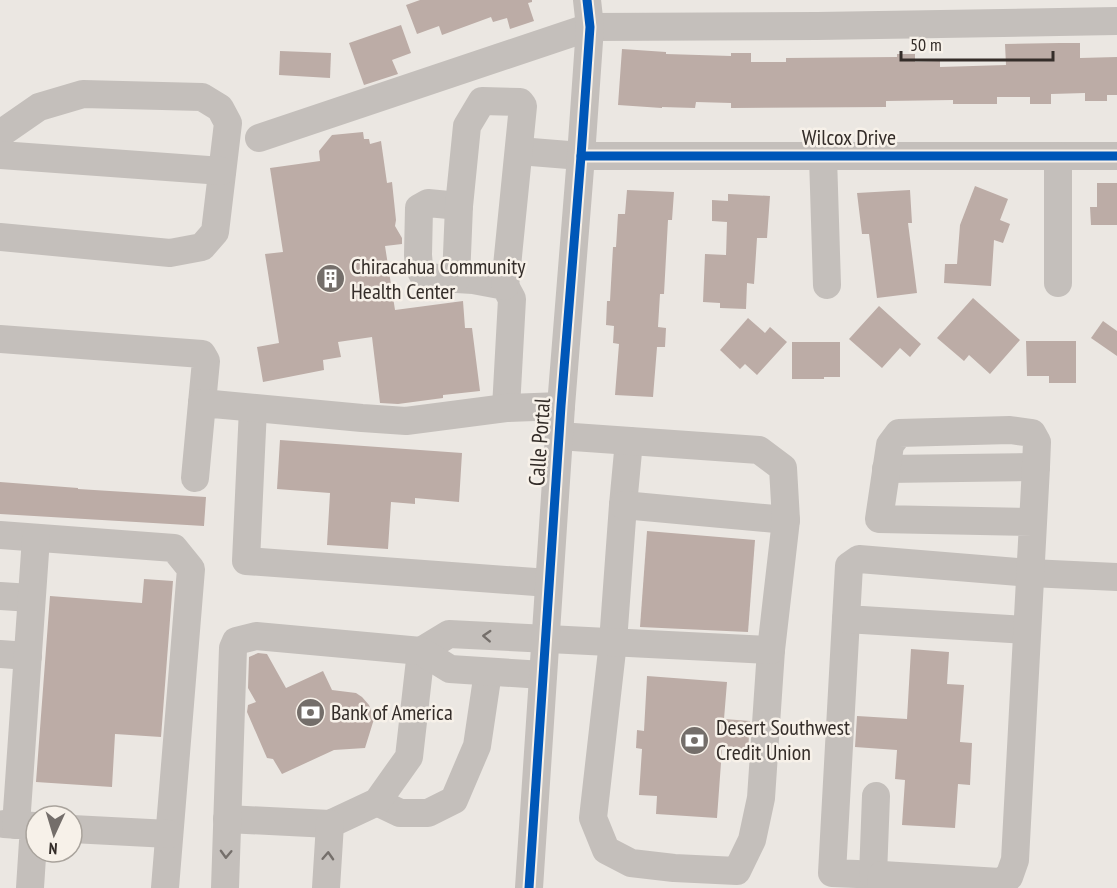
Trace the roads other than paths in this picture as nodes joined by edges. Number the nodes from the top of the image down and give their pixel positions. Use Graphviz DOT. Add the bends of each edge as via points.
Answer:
graph roads {
  1 [pos="589,13"];
  2 [pos="1117,21"];
  3 [pos="0,134"];
  4 [pos="259,138"];
  5 [pos="519,151"];
  6 [pos="0,155"];
  7 [pos="581,156"];
  8 [pos="1058,156"];
  9 [pos="1117,156"];
  10 [pos="823,157"];
  11 [pos="222,171"];
  12 [pos="459,206"];
  13 [pos="0,237"];
  14 [pos="456,279"];
  15 [pos="1058,283"];
  16 [pos="827,285"];
  17 [pos="505,286"];
  18 [pos="0,339"];
  19 [pos="202,403"];
  20 [pos="561,406"];
  21 [pos="253,408"];
  22 [pos="506,408"];
  23 [pos="559,436"];
  24 [pos="629,441"];
  25 [pos="1036,467"];
  26 [pos="886,469"];
  27 [pos="195,478"];
  28 [pos="622,505"];
  29 [pos="786,520"];
  30 [pos="1033,522"];
  31 [pos="0,535"];
  32 [pos="36,538"];
  33 [pos="1030,573"];
  34 [pos="1117,576"];
  35 [pos="549,583"];
  36 [pos="0,596"];
  37 [pos="32,598"];
  38 [pos="846,619"];
  39 [pos="1027,630"];
  40 [pos="545,638"];
  41 [pos="613,642"];
  42 [pos="771,650"];
  43 [pos="421,651"];
  44 [pos="0,654"];
  45 [pos="28,656"];
  46 [pos="488,672"];
  47 [pos="543,675"];
  48 [pos="876,796"];
  49 [pos="377,802"];
  50 [pos="227,819"];
  51 [pos="330,824"];
  52 [pos="21,826"];
  53 [pos="84,830"];
  54 [pos="169,834"];
  55 [pos="736,880"];
  56 [pos="879,880"];
  57 [pos="30,888"];
  58 [pos="165,888"];
  59 [pos="225,888"];
  60 [pos="326,888"];
  61 [pos="529,888"];
  1 -- 2 [label="street" via="817,26"];
  1 -- 4 [label="street"];
  1 -- 7 [label="street, Calle Portal"];
  3 -- 11 [label="street" via="39,107 82,94 202,97 220,108 228,123"];
  5 -- 7 [label="street, Wilcox Drive"];
  5 -- 12 [label="street" via="523,106 520,102 482,101 466,126"];
  5 -- 17 [label="street"];
  6 -- 11 [label="street"];
  7 -- 10 [label="street, Wilcox Drive"];
  7 -- 20 [label="street, Calle Portal"];
  8 -- 9 [label="street, Wilcox Drive"];
  8 -- 10 [label="street, Wilcox Drive"];
  8 -- 15 [label="street"];
  10 -- 16 [label="street"];
  11 -- 13 [label="street" via="215,232 202,247 170,253"];
  12 -- 14 [label="street"];
  12 -- 14 [label="street" via="428,203 419,208 417,255 424,277"];
  14 -- 17 [label="street"];
  17 -- 22 [label="street" via="512,299"];
  18 -- 19 [label="street" via="202,354 206,361"];
  19 -- 21 [label="street"];
  19 -- 27 [label="street"];
  20 -- 22 [label="street"];
  20 -- 23 [label="street, Calle Portal"];
  21 -- 22 [label="street" via="406,421"];
  21 -- 35 [label="street" via="246,561"];
  23 -- 24 [label="street"];
  23 -- 35 [label="street, Calle Portal"];
  24 -- 28 [label="street"];
  24 -- 29 [label="street" via="759,450 783,468"];
  25 -- 26 [label="street"];
  25 -- 26 [label="street" via="1037,442 1032,433 1010,430 899,433 890,445"];
  25 -- 30 [label="street"];
  26 -- 30 [label="street" via="879,519"];
  28 -- 29 [label="street"];
  28 -- 41 [label="street"];
  29 -- 42 [label="street"];
  30 -- 33 [label="street"];
  31 -- 32 [label="street"];
  32 -- 37 [label="street"];
  32 -- 54 [label="street" via="174,548 191,569"];
  33 -- 34 [label="street"];
  33 -- 38 [label="street" via="859,559 849,566"];
  33 -- 39 [label="street"];
  35 -- 40 [label="street, Calle Portal"];
  36 -- 37 [label="street"];
  37 -- 45 [label="street"];
  38 -- 39 [label="street"];
  38 -- 56 [label="street" via="832,873"];
  39 -- 56 [label="street" via="1015,860 1009,877 1000,882"];
  40 -- 41 [label="street"];
  40 -- 43 [label="street, one-way" via="449,634"];
  40 -- 47 [label="street, Calle Portal"];
  41 -- 42 [label="street"];
  41 -- 55 [label="street" via="593,818 606,850 631,862"];
  42 -- 55 [label="street" via="761,798 752,840"];
  43 -- 46 [label="street" via="450,669"];
  43 -- 49 [label="street" via="409,757"];
  43 -- 50 [label="street" via="256,636 237,641 233,648"];
  44 -- 45 [label="street"];
  45 -- 52 [label="street"];
  46 -- 47 [label="street"];
  46 -- 49 [label="street" via="477,746 454,800 428,813 400,813"];
  47 -- 61 [label="street, Calle Portal"];
  48 -- 56 [label="street"];
  49 -- 51 [label="street"];
  50 -- 51 [label="street"];
  50 -- 59 [label="street, one-way"];
  60 -- 51 [label="street, one-way"];
  52 -- 57 [label="street"];
  53 -- 54 [label="street"];
  54 -- 58 [label="street"];
}
